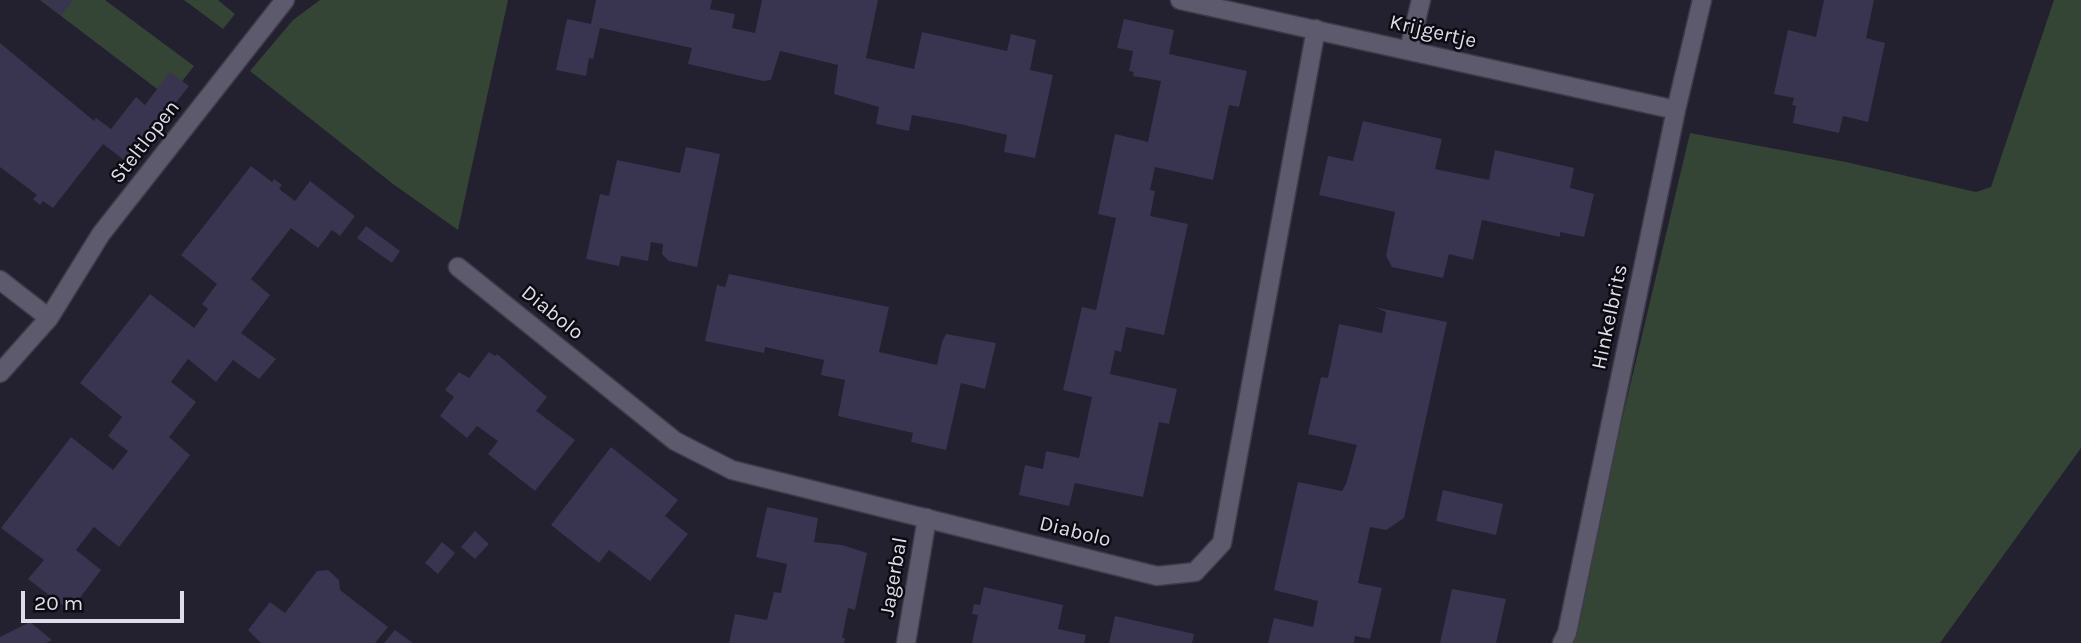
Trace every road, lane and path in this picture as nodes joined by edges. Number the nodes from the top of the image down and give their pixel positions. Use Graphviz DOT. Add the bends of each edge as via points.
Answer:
graph roads {
  1 [pos="285,0"];
  2 [pos="1180,0"];
  3 [pos="1421,0"];
  4 [pos="1702,0"];
  5 [pos="1316,29"];
  6 [pos="1409,50"];
  7 [pos="1676,110"];
  8 [pos="458,267"];
  9 [pos="0,281"];
  10 [pos="49,318"];
  11 [pos="0,373"];
  12 [pos="927,518"];
  13 [pos="906,643"];
  14 [pos="1562,643"];
  1 -- 10 [label="street, Steltlopen" via="101,234"];
  2 -- 5 [label="street, Krijgertje"];
  3 -- 6 [label="street"];
  4 -- 7 [label="street, Hinkelbrits"];
  5 -- 6 [label="street, Krijgertje"];
  5 -- 12 [label="street, Diabolo" via="1222,543 1195,572 1157,576"];
  6 -- 7 [label="street, Krijgertje"];
  7 -- 14 [label="street, Hinkelbrits"];
  8 -- 12 [label="street, Diabolo" via="674,441 732,470"];
  9 -- 10 [label="street"];
  10 -- 11 [label="street, Steltlopen"];
  12 -- 13 [label="street, Jagerbal"];
}
